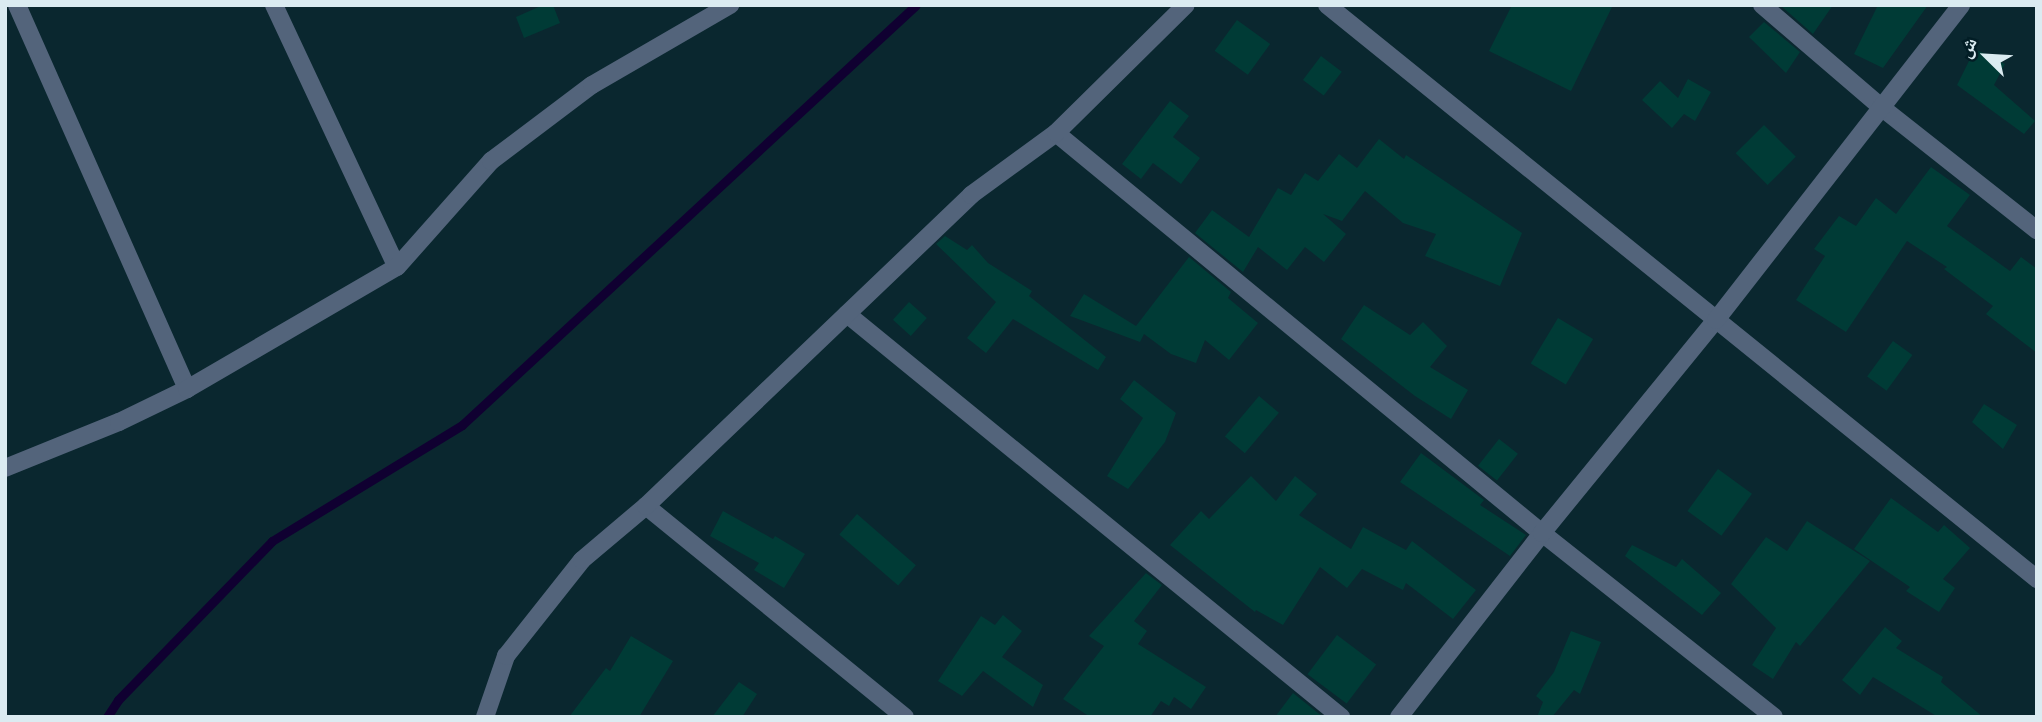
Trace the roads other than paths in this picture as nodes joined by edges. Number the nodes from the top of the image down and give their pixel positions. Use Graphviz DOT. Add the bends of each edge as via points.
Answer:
graph roads {
  1 [pos="17,5"];
  2 [pos="274,5"];
  3 [pos="730,5"];
  4 [pos="1186,5"];
  5 [pos="1327,5"];
  6 [pos="1762,5"];
  7 [pos="1961,5"];
  8 [pos="1881,107"];
  9 [pos="1056,133"];
  10 [pos="2037,230"];
  11 [pos="397,267"];
  12 [pos="847,314"];
  13 [pos="1716,320"];
  14 [pos="187,389"];
  15 [pos="5,468"];
  16 [pos="646,506"];
  17 [pos="1542,533"];
  18 [pos="2037,579"];
  19 [pos="485,717"];
  20 [pos="905,717"];
  21 [pos="1341,717"];
  22 [pos="1399,717"];
  23 [pos="1774,717"];
  1 -- 14 [label="street"];
  2 -- 11 [label="street"];
  3 -- 11 [label="street" via="592,85 491,162"];
  4 -- 9 [label="street"];
  5 -- 13 [label="street"];
  6 -- 8 [label="street"];
  7 -- 8 [label="street"];
  8 -- 10 [label="street"];
  8 -- 13 [label="street"];
  9 -- 12 [label="street" via="971,195"];
  9 -- 17 [label="street"];
  11 -- 14 [label="street"];
  12 -- 16 [label="street"];
  12 -- 21 [label="street"];
  13 -- 17 [label="street"];
  13 -- 18 [label="street"];
  14 -- 15 [label="street"];
  16 -- 19 [label="street" via="582,560 506,656"];
  16 -- 20 [label="street"];
  17 -- 22 [label="street"];
  17 -- 23 [label="street"];
}
